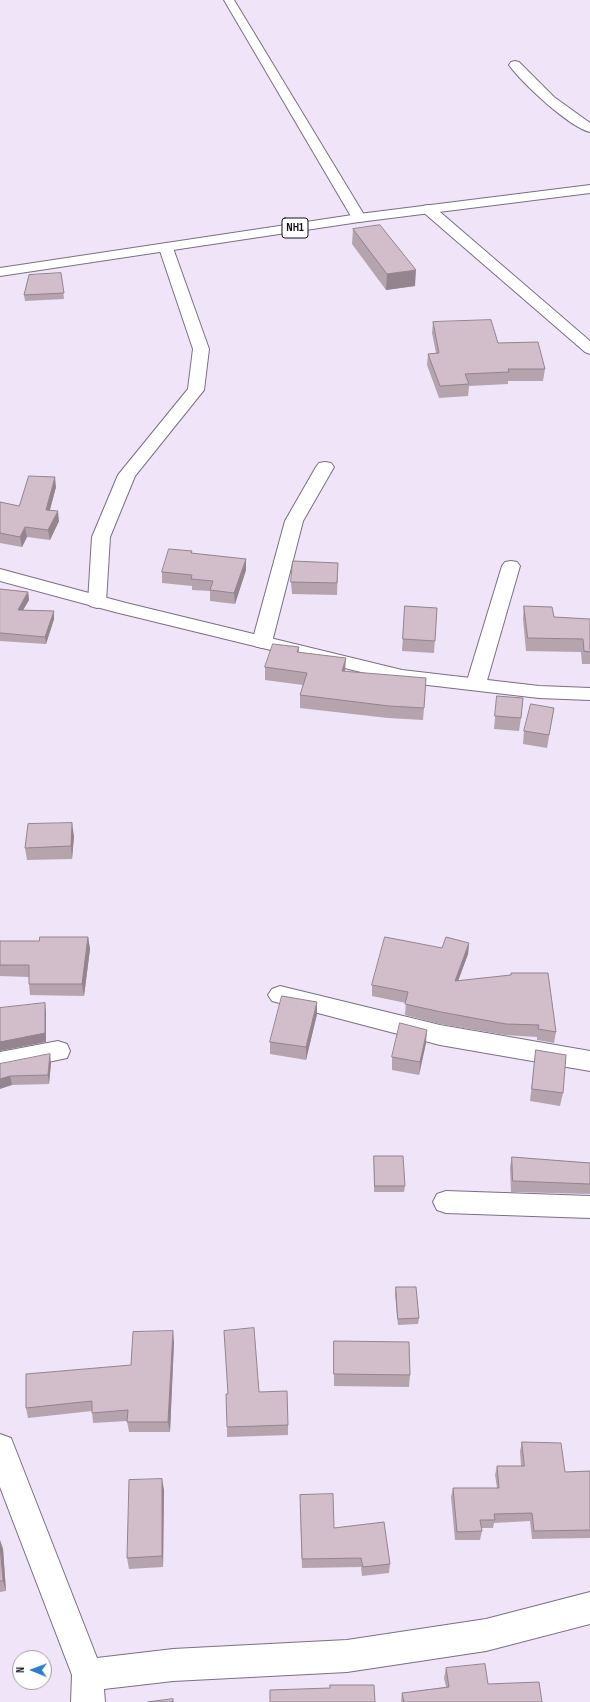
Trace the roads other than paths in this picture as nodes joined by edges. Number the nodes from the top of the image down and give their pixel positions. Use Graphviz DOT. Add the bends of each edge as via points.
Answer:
graph roads {
  1 [pos="229,0"];
  2 [pos="515,65"];
  3 [pos="590,128"];
  4 [pos="590,189"];
  5 [pos="428,209"];
  6 [pos="359,218"];
  7 [pos="166,248"];
  8 [pos="0,272"];
  9 [pos="590,349"];
  10 [pos="325,466"];
  11 [pos="512,566"];
  12 [pos="0,575"];
  13 [pos="98,602"];
  14 [pos="262,642"];
  15 [pos="476,684"];
  16 [pos="590,694"];
  17 [pos="280,995"];
  18 [pos="58,1051"];
  19 [pos="590,1061"];
  20 [pos="0,1062"];
  21 [pos="446,1202"];
  22 [pos="590,1207"];
  23 [pos="0,1448"];
  24 [pos="590,1608"];
  25 [pos="88,1688"];
  1 -- 6 [label="main road"];
  2 -- 3 [label="main road" via="529,82"];
  4 -- 5 [label="main road, NH1"];
  5 -- 6 [label="main road, NH1"];
  5 -- 9 [label="main road"];
  6 -- 7 [label="main road, NH1"];
  7 -- 8 [label="main road, NH1"];
  7 -- 13 [label="main road" via="201,349 196,390 127,475 101,538"];
  10 -- 14 [label="main road" via="294,521"];
  11 -- 15 [label="main road"];
  12 -- 13 [label="main road"];
  13 -- 14 [label="main road"];
  14 -- 15 [label="main road" via="402,676"];
  15 -- 16 [label="main road" via="539,692"];
  17 -- 19 [label="main road" via="440,1035"];
  18 -- 20 [label="main road"];
  21 -- 22 [label="main road"];
  23 -- 25 [label="main road"];
  24 -- 25 [label="main road" via="486,1635 347,1656 173,1665"];
}
